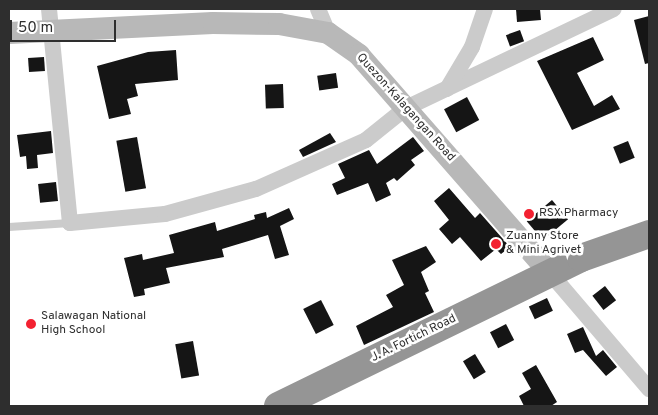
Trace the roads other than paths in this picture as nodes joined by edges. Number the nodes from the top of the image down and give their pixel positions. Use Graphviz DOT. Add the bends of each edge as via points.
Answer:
graph roads {
  1 [pos="49,9"];
  2 [pos="318,9"];
  3 [pos="486,9"];
  4 [pos="614,9"];
  5 [pos="50,32"];
  6 [pos="9,33"];
  7 [pos="328,33"];
  8 [pos="447,89"];
  9 [pos="406,108"];
  10 [pos="70,223"];
  11 [pos="9,227"];
  12 [pos="649,234"];
  13 [pos="550,273"];
  14 [pos="649,389"];
  15 [pos="278,406"];
  1 -- 5 [label="street"];
  2 -- 7 [label="street"];
  3 -- 8 [label="street" via="472,47"];
  4 -- 8 [label="street"];
  5 -- 6 [label="main road, Quezon-Kalagangan Road"];
  5 -- 7 [label="main road, Quezon-Kalagangan Road" via="213,23 279,24"];
  5 -- 10 [label="street"];
  7 -- 9 [label="main road, Quezon-Kalagangan Road" via="359,55"];
  8 -- 9 [label="street"];
  9 -- 10 [label="street" via="366,140 256,189 166,214"];
  9 -- 13 [label="main road, Quezon-Kalagangan Road"];
  10 -- 11 [label="lane"];
  12 -- 13 [label="highway, J. A. Fortich Road"];
  13 -- 14 [label="street"];
  13 -- 15 [label="highway, J. A. Fortich Road"];
}
